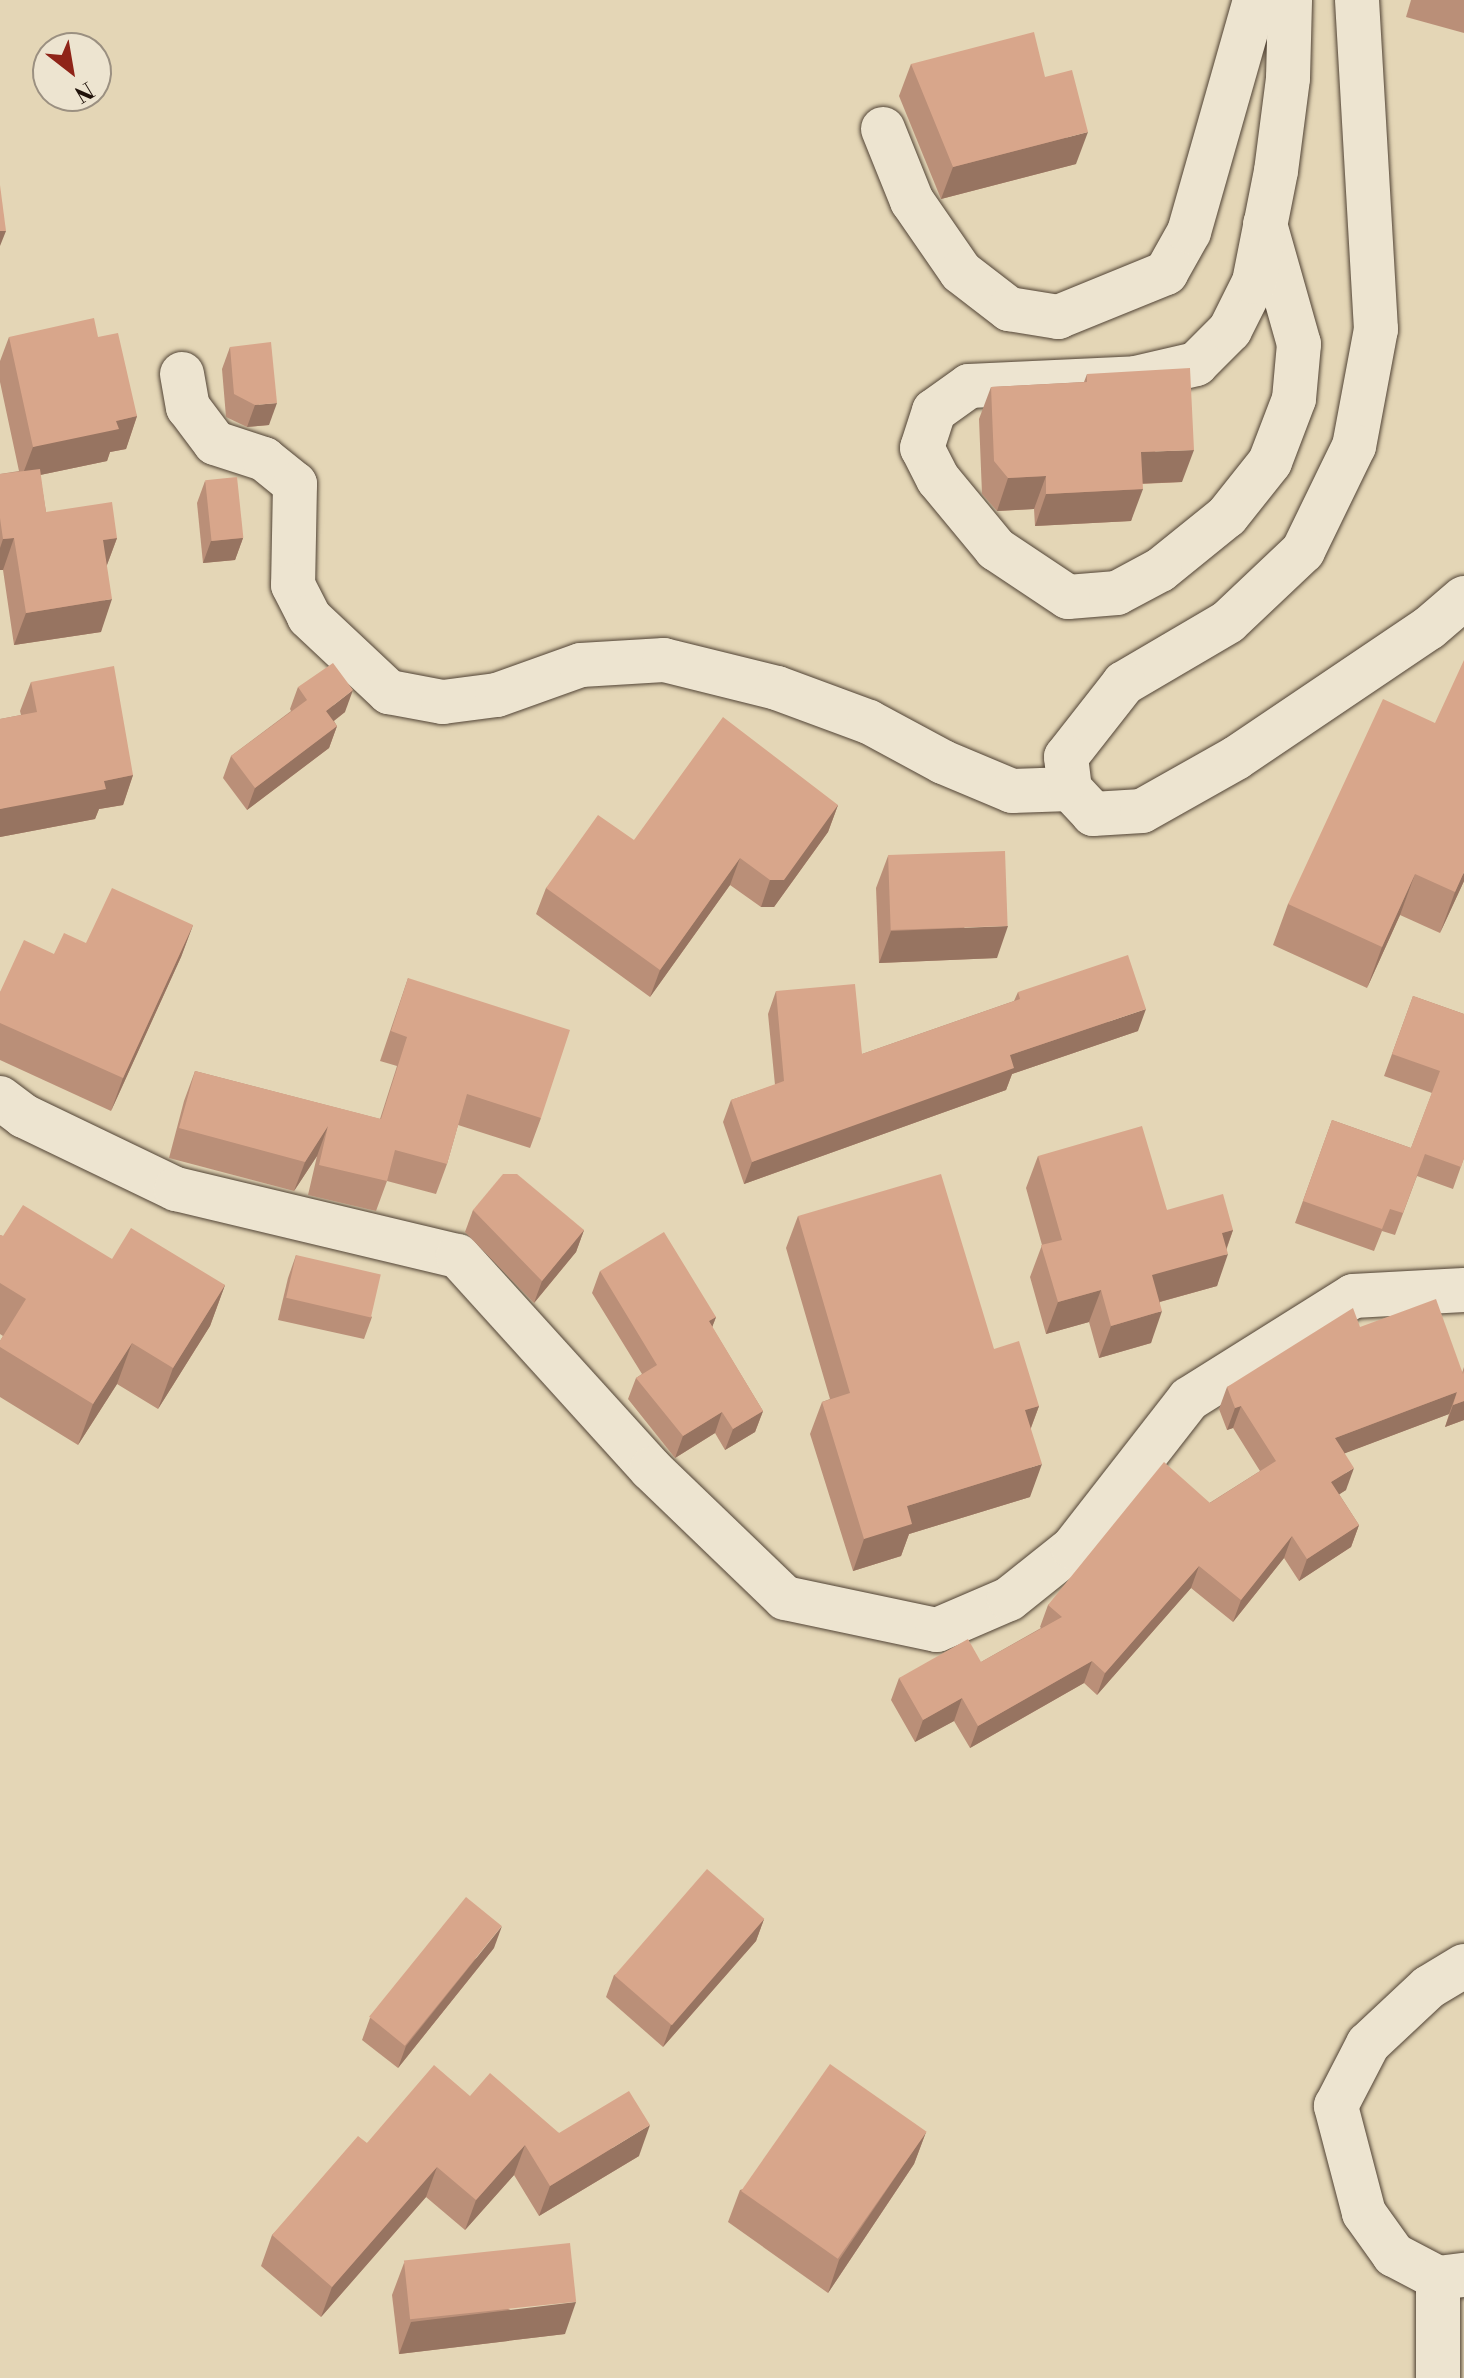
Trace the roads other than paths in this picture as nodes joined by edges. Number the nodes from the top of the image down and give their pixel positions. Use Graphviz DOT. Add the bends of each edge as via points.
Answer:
graph roads {
  1 [pos="1255,0"];
  2 [pos="1290,0"];
  3 [pos="1357,0"];
  4 [pos="883,129"];
  5 [pos="1265,224"];
  6 [pos="182,374"];
  7 [pos="1464,598"];
  8 [pos="1070,789"];
  9 [pos="0,1098"];
  10 [pos="1464,1290"];
  11 [pos="1464,1966"];
  12 [pos="1451,2276"];
  13 [pos="1438,2378"];
  1 -- 4 [label="street" via="1189,232 1166,273 1058,317 1009,309 961,272 912,201"];
  2 -- 5 [label="street" via="1288,78"];
  3 -- 8 [label="street" via="1376,329 1354,446 1303,551 1228,622 1124,683 1066,757"];
  5 -- 5 [label="street" via="1254,282 1230,330 1196,364 1136,378 969,386 934,411 922,448 938,479 996,549 1068,597 1117,593 1160,570 1227,516 1270,462 1294,399 1299,344"];
  6 -- 8 [label="street" via="188,407 215,443 264,459 295,484 293,585 309,617 389,692 443,702 497,695 581,665 664,660 777,688 856,717 1012,791"];
  7 -- 8 [label="street" via="1429,628 1249,749 1142,811 1093,814"];
  9 -- 10 [label="street" via="24,1116 176,1189 458,1256 651,1469 785,1598 937,1630 1009,1599 1073,1548 1189,1399 1353,1296"];
  11 -- 12 [label="street" via="1429,1987 1368,2044 1336,2106 1364,2213 1394,2255"];
  12 -- 13 [label="street"];
}
